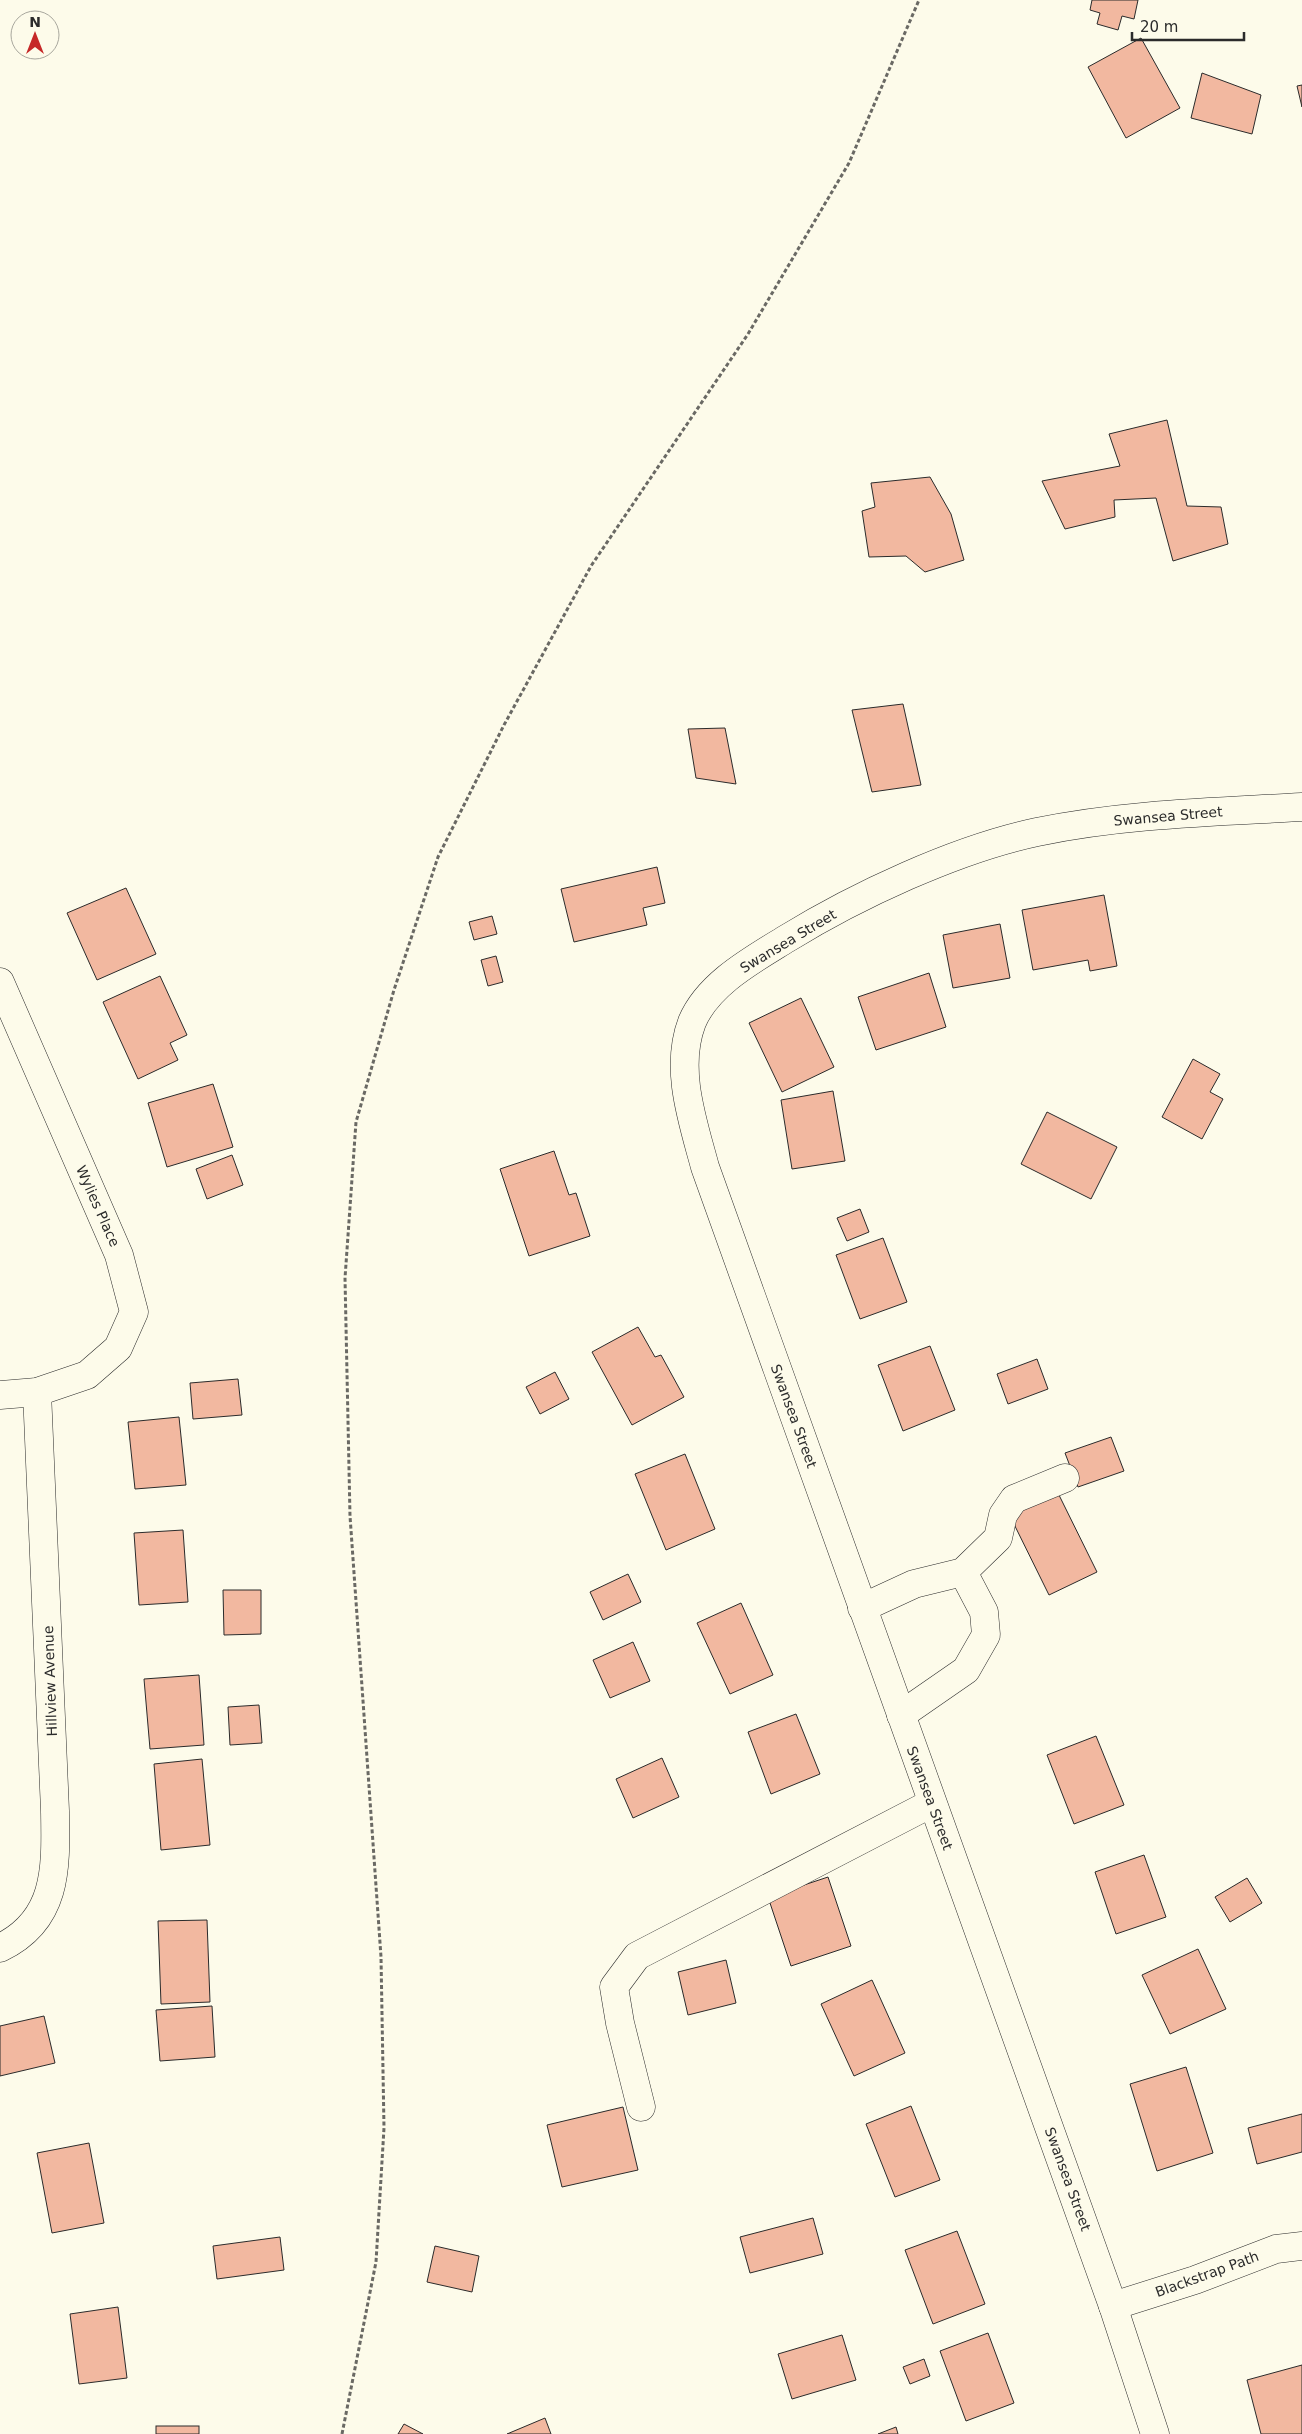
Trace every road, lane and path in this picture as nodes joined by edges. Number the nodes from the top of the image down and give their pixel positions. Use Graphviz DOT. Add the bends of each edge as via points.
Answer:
graph roads {
  1 [pos="919,0"];
  2 [pos="1302,807"];
  3 [pos="0,982"];
  4 [pos="37,1392"];
  5 [pos="0,1395"];
  6 [pos="1065,1478"];
  7 [pos="963,1572"];
  8 [pos="862,1608"];
  9 [pos="901,1715"];
  10 [pos="932,1803"];
  11 [pos="0,1948"];
  12 [pos="641,2107"];
  13 [pos="1302,2246"];
  14 [pos="1113,2306"];
  15 [pos="342,2434"];
  16 [pos="1155,2434"];
  1 -- 15 [label="path" via="849,163 748,334 591,566 495,742 438,857 394,990 356,1122 345,1278 350,1516 381,1957 384,2128 376,2262"];
  2 -- 8 [label="street, Swansea Street" via="1118,820 1037,832 992,844 923,871 806,927 748,963 700,1007 687,1041 686,1075 690,1109 705,1167"];
  3 -- 4 [label="street, Wylies Place" via="119,1254 134,1312 118,1348 87,1375"];
  4 -- 5 [label="street, Wylies Place"];
  4 -- 11 [label="street, Hillview Avenue" via="55,1811 54,1866 43,1912 32,1927"];
  6 -- 7 [label="street" via="1014,1499 1003,1515 998,1538"];
  7 -- 8 [label="street" via="914,1584"];
  7 -- 9 [label="street" via="984,1612 986,1635 966,1670"];
  8 -- 9 [label="street, Swansea Street"];
  9 -- 10 [label="street, Swansea Street"];
  10 -- 12 [label="street" via="637,1956 614,1987"];
  10 -- 14 [label="street, Swansea Street"];
  13 -- 14 [label="street, Blackstrap Path" via="1276,2248 1195,2280"];
  14 -- 16 [label="street, Swansea Street"];
}
